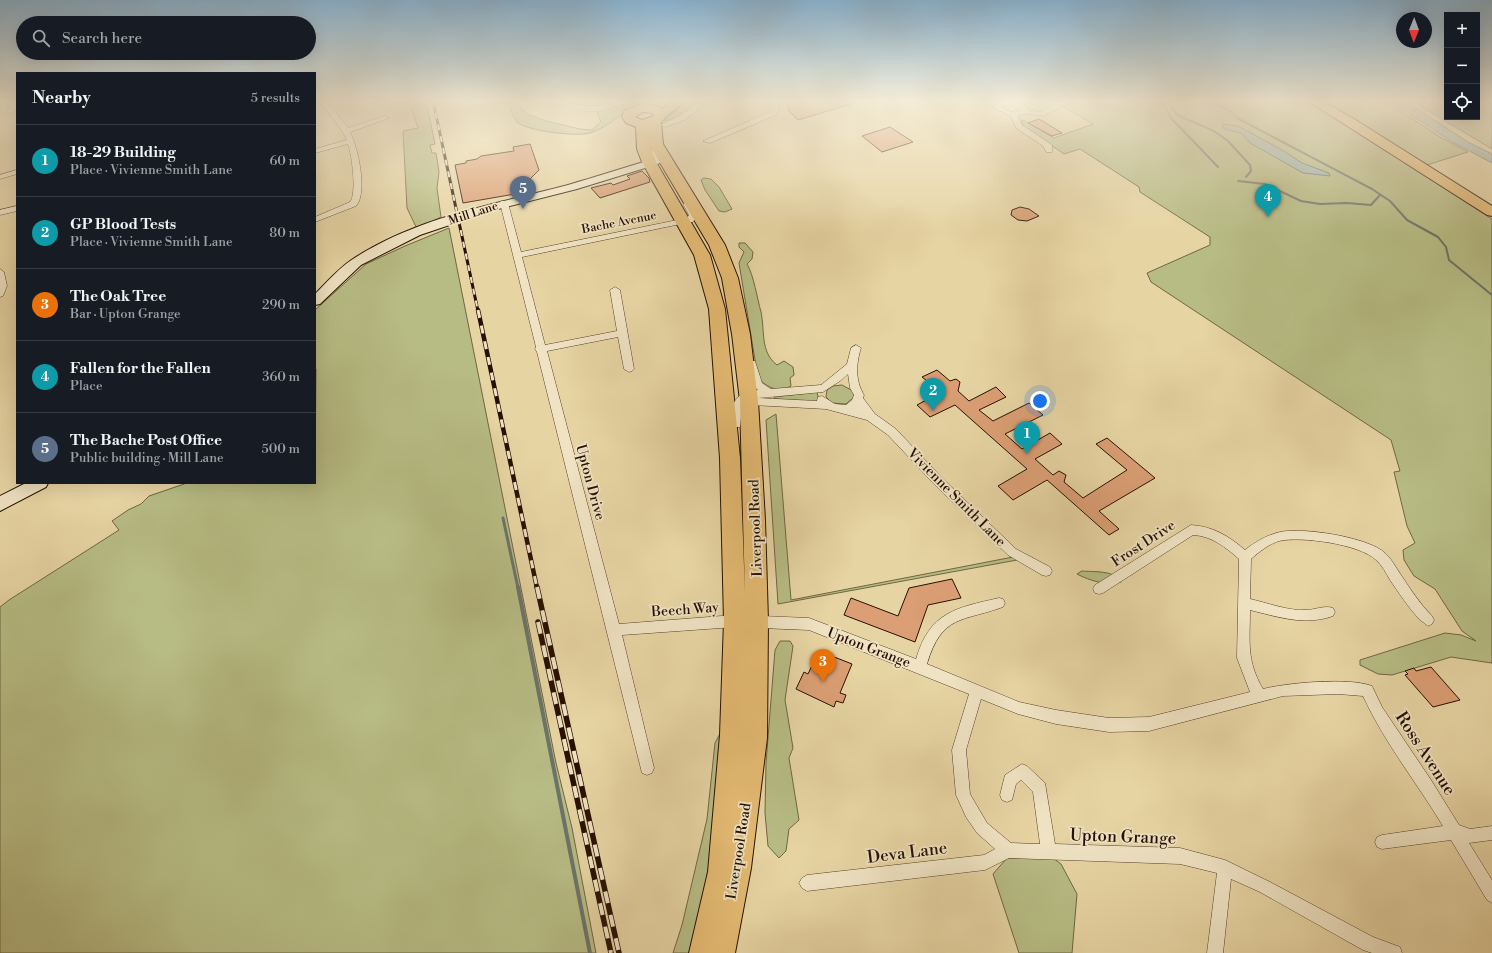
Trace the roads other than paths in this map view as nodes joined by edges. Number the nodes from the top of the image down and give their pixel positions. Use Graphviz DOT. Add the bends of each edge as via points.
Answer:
graph roads {
  1 [pos="334,145"];
  2 [pos="351,145"];
  3 [pos="644,145"];
  4 [pos="656,145"];
  5 [pos="657,145"];
  6 [pos="1047,145"];
  7 [pos="1388,145"];
  8 [pos="1049,150"];
  9 [pos="316,151"];
  10 [pos="649,162"];
  11 [pos="16,172"];
  12 [pos="0,177"];
  13 [pos="681,187"];
  14 [pos="504,203"];
  15 [pos="16,208"];
  16 [pos="1492,212"];
  17 [pos="0,213"];
  18 [pos="316,220"];
  19 [pos="685,222"];
  20 [pos="517,255"];
  21 [pos="0,272"];
  22 [pos="615,290"];
  23 [pos="0,294"];
  24 [pos="316,299"];
  25 [pos="622,333"];
  26 [pos="741,334"];
  27 [pos="856,348"];
  28 [pos="540,349"];
  29 [pos="851,365"];
  30 [pos="629,369"];
  31 [pos="827,386"];
  32 [pos="855,388"];
  33 [pos="772,394"];
  34 [pos="740,397"];
  35 [pos="859,399"];
  36 [pos="827,405"];
  37 [pos="846,409"];
  38 [pos="871,417"];
  39 [pos="38,484"];
  40 [pos="0,504"];
  41 [pos="1245,557"];
  42 [pos="1046,571"];
  43 [pos="1099,589"];
  44 [pos="999,603"];
  45 [pos="1244,603"];
  46 [pos="1329,612"];
  47 [pos="1428,620"];
  48 [pos="746,621"];
  49 [pos="614,630"];
  50 [pos="920,667"];
  51 [pos="977,691"];
  52 [pos="1369,693"];
  53 [pos="1259,695"];
  54 [pos="647,768"];
  55 [pos="1007,795"];
  56 [pos="1456,832"];
  57 [pos="1492,833"];
  58 [pos="1382,842"];
  59 [pos="1008,850"];
  60 [pos="1049,852"];
  61 [pos="1225,868"];
  62 [pos="807,883"];
  63 [pos="1492,895"];
  64 [pos="704,953"];
  65 [pos="720,953"];
  66 [pos="1215,953"];
  67 [pos="1394,953"];
  1 -- 9 [label="street"];
  2 -- 18 [label="street" via="356,201"];
  3 -- 10 [label="highway, Liverpool Road"];
  4 -- 10 [label="street" via="658,160"];
  5 -- 13 [label="highway"];
  6 -- 8 [label="street"];
  7 -- 16 [label="main road"];
  10 -- 14 [label="street, Mill Lane" via="573,186"];
  10 -- 19 [label="highway, Liverpool Road"];
  11 -- 12 [label="street"];
  13 -- 19 [label="street" via="693,215"];
  13 -- 26 [label="highway" via="717,245 730,278"];
  14 -- 20 [label="street, Upton Drive"];
  14 -- 24 [label="street, Mill Lane" via="437,225 386,246 357,262"];
  15 -- 17 [label="street"];
  19 -- 20 [label="street, Bache Avenue"];
  19 -- 34 [label="highway, Liverpool Road" via="702,255 712,287 721,341"];
  20 -- 28 [label="street, Upton Drive"];
  21 -- 23 [label="street" via="3,286"];
  22 -- 25 [label="street"];
  25 -- 28 [label="street"];
  25 -- 30 [label="street"];
  26 -- 33 [label="street" via="750,353 757,385"];
  26 -- 34 [label="highway" via="738,362 741,392 734,395"];
  27 -- 29 [label="street"];
  28 -- 49 [label="street, Upton Drive"];
  29 -- 31 [label="street"];
  29 -- 32 [label="street"];
  31 -- 32 [label="street" via="846,383"];
  31 -- 33 [label="street"];
  31 -- 36 [label="street" via="821,397"];
  32 -- 35 [label="street"];
  33 -- 34 [label="street"];
  34 -- 36 [label="street"];
  34 -- 48 [label="highway, Liverpool Road" via="755,520"];
  34 -- 48 [label="highway, Liverpool Road" via="731,511"];
  35 -- 37 [label="street" via="852,407"];
  35 -- 38 [label="street, Vivienne Smith Lane"];
  36 -- 37 [label="street"];
  37 -- 38 [label="street, Vivienne Smith Lane"];
  38 -- 42 [label="street, Vivienne Smith Lane" via="892,432 937,480 1012,552"];
  39 -- 40 [label="street"];
  41 -- 43 [label="street, Frost Drive" via="1211,532 1191,530"];
  41 -- 45 [label="street"];
  41 -- 47 [label="street" via="1249,552 1281,536 1323,538 1366,548 1378,554 1414,605"];
  44 -- 50 [label="street" via="956,614 940,625 929,639"];
  45 -- 46 [label="street" via="1294,615 1306,616"];
  45 -- 53 [label="street" via="1243,658"];
  48 -- 49 [label="street, Beech Way"];
  48 -- 50 [label="street, Upton Grange" via="809,624"];
  48 -- 64 [label="highway, Liverpool Road" via="733,735 722,872"];
  48 -- 65 [label="highway, Liverpool Road" via="754,738 737,868"];
  49 -- 54 [label="street, Upton Drive"];
  50 -- 51 [label="street, Upton Grange"];
  51 -- 53 [label="street, Upton Grange" via="1018,708 1110,725 1149,724"];
  51 -- 59 [label="street" via="959,750 964,795 982,828"];
  52 -- 53 [label="street, Upton Grange" via="1367,690 1304,688"];
  52 -- 56 [label="street, Ross Avenue" via="1378,712"];
  55 -- 60 [label="street" via="1010,780 1022,771 1040,788"];
  56 -- 57 [label="street" via="1470,836"];
  56 -- 58 [label="street"];
  56 -- 63 [label="street, Ross Avenue"];
  59 -- 60 [label="street, Upton Grange"];
  59 -- 62 [label="street, Deva Lane" via="985,862"];
  60 -- 61 [label="street, Upton Grange" via="1180,856"];
  61 -- 66 [label="street"];
  61 -- 67 [label="street, Upton Grange" via="1368,944"];
}
